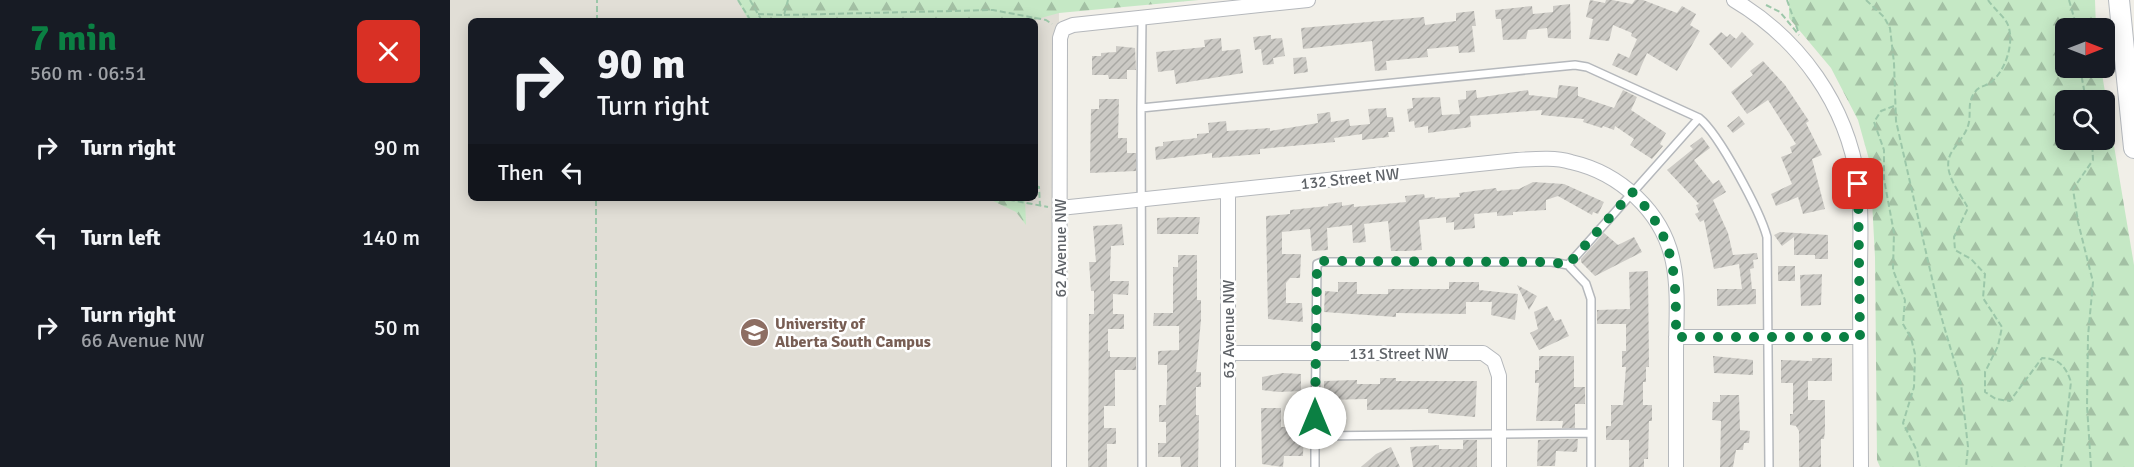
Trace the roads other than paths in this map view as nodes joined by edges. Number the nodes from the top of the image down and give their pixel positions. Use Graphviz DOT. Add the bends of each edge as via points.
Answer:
graph roads {
  1 [pos="1308,0"];
  2 [pos="1734,0"];
  3 [pos="2119,0"];
  4 [pos="1142,18"];
  5 [pos="2131,91"];
  6 [pos="1141,108"];
  7 [pos="1699,118"];
  8 [pos="2134,148"];
  9 [pos="1228,191"];
  10 [pos="1632,192"];
  11 [pos="1142,199"];
  12 [pos="1060,208"];
  13 [pos="1568,265"];
  14 [pos="1676,337"];
  15 [pos="1860,337"];
  16 [pos="1769,338"];
  17 [pos="1228,353"];
  18 [pos="1316,353"];
  19 [pos="1499,433"];
  20 [pos="1591,433"];
  21 [pos="1315,436"];
  22 [pos="1059,467"];
  23 [pos="1142,467"];
  24 [pos="1228,467"];
  25 [pos="1315,467"];
  26 [pos="1499,467"];
  27 [pos="1591,467"];
  28 [pos="1676,467"];
  29 [pos="1769,467"];
  30 [pos="1861,467"];
  1 -- 4 [label="street"];
  2 -- 15 [label="street" via="1775,28 1799,53 1818,78 1844,127 1858,184"];
  3 -- 5 [label="main road"];
  4 -- 6 [label="lane"];
  4 -- 12 [label="street, 62 Avenue NW" via="1057,27"];
  5 -- 8 [label="main road"];
  6 -- 7 [label="lane" via="1575,65"];
  6 -- 11 [label="lane"];
  7 -- 10 [label="lane"];
  7 -- 16 [label="lane" via="1711,130 1764,226"];
  9 -- 10 [label="street, 132 Street NW" via="1547,159 1594,169"];
  9 -- 11 [label="street, 132 Street NW"];
  9 -- 17 [label="street, 63 Avenue NW"];
  10 -- 13 [label="lane"];
  10 -- 14 [label="street, 132 Street NW" via="1658,224 1673,260"];
  11 -- 12 [label="street, 132 Street NW"];
  11 -- 23 [label="lane"];
  12 -- 22 [label="street, 62 Avenue NW"];
  13 -- 18 [label="lane" via="1322,261 1317,264"];
  13 -- 20 [label="lane" via="1586,284 1591,299"];
  14 -- 16 [label="street"];
  14 -- 28 [label="street, 132 Street NW"];
  15 -- 16 [label="street"];
  15 -- 30 [label="street"];
  16 -- 29 [label="lane"];
  17 -- 18 [label="street, 131 Street NW"];
  17 -- 24 [label="street, 63 Avenue NW"];
  18 -- 19 [label="street, 131 Street NW" via="1483,353 1494,361 1499,376"];
  18 -- 21 [label="lane"];
  19 -- 20 [label="lane"];
  19 -- 21 [label="lane"];
  19 -- 26 [label="street"];
  20 -- 27 [label="lane"];
  21 -- 25 [label="lane"];
}
